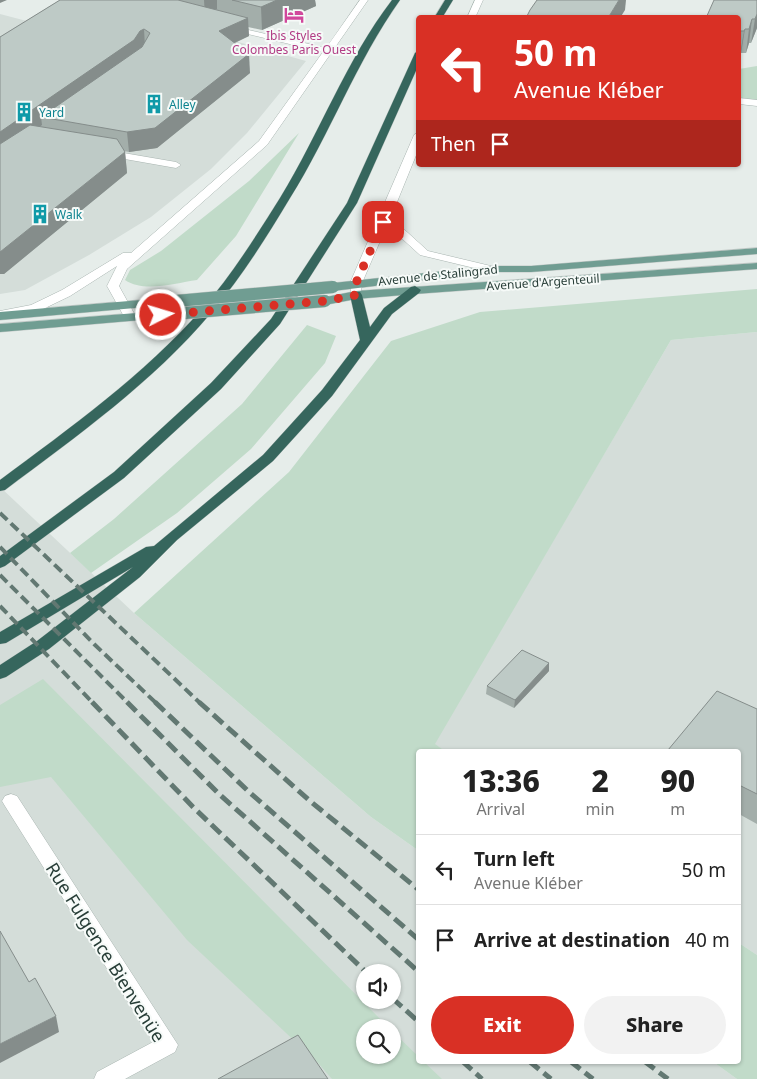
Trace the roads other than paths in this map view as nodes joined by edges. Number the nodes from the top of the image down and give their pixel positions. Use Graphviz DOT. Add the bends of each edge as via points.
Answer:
graph roads {
  1 [pos="364,0"];
  2 [pos="396,0"];
  3 [pos="449,0"];
  4 [pos="479,0"];
  5 [pos="440,15"];
  6 [pos="472,15"];
  7 [pos="224,26"];
  8 [pos="328,52"];
  9 [pos="416,60"];
  10 [pos="741,101"];
  11 [pos="757,103"];
  12 [pos="416,142"];
  13 [pos="98,152"];
  14 [pos="176,165"];
  15 [pos="389,206"];
  16 [pos="166,229"];
  17 [pos="757,251"];
  18 [pos="757,266"];
  19 [pos="491,268"];
  20 [pos="356,289"];
  21 [pos="415,290"];
  22 [pos="123,305"];
  23 [pos="0,315"];
  24 [pos="130,318"];
  25 [pos="0,328"];
  26 [pos="366,339"];
  27 [pos="0,487"];
  28 [pos="172,537"];
  29 [pos="21,548"];
  30 [pos="0,563"];
  31 [pos="0,573"];
  32 [pos="0,639"];
  33 [pos="0,673"];
  34 [pos="11,801"];
  35 [pos="105,1079"];
  1 -- 8 [label="street"];
  2 -- 27 [label="highway" via="367,42 314,148 277,211 198,321 83,424"];
  3 -- 5 [label="highway"];
  4 -- 6 [label="street"];
  7 -- 8 [label="street"];
  8 -- 16 [label="street" via="263,143"];
  9 -- 29 [label="highway" via="352,203 276,321 216,386 119,475"];
  10 -- 11 [label="street"];
  12 -- 15 [label="street"];
  13 -- 14 [label="street"];
  15 -- 19 [label="street" via="391,223 424,253"];
  15 -- 20 [label="street"];
  16 -- 22 [label="street" via="122,267 114,286"];
  16 -- 23 [label="street" via="77,288 35,308"];
  17 -- 19 [label="main road, Avenue de Stalingrad" via="531,269"];
  18 -- 21 [label="main road, Avenue d'Argenteuil"];
  19 -- 20 [label="main road, Avenue de Stalingrad"];
  20 -- 21 [label="main road, Avenue d'Argenteuil"];
  20 -- 22 [label="main road, Avenue de Stalingrad, bridge" via="333,287"];
  20 -- 24 [label="main road, Avenue d'Argenteuil, bridge" via="325,301"];
  20 -- 26 [label="highway"];
  21 -- 26 [label="highway" via="388,311"];
  22 -- 23 [label="main road, Avenue de Stalingrad"];
  22 -- 24 [label="street"];
  24 -- 25 [label="main road, Avenue d'Argenteuil"];
  26 -- 28 [label="highway" via="327,393 268,458"];
  28 -- 32 [label="highway"];
  28 -- 33 [label="highway" via="135,574 43,645"];
  29 -- 30 [label="highway"];
  29 -- 31 [label="highway"];
  34 -- 35 [label="street, Rue Fulgence Bienvenüe" via="167,1045"];
}
